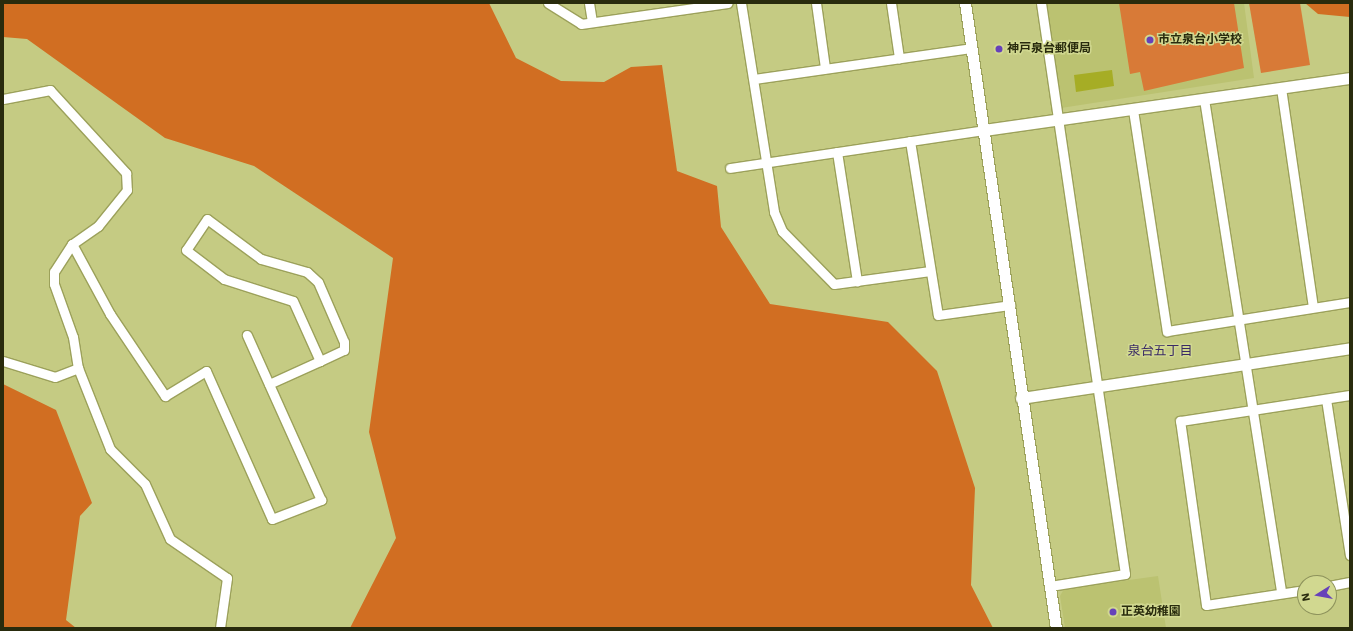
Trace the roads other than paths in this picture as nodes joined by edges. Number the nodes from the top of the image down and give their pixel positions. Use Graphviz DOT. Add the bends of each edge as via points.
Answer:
graph roads {
  1 [pos="548,3"];
  2 [pos="589,3"];
  3 [pos="728,3"];
  4 [pos="741,3"];
  5 [pos="816,3"];
  6 [pos="891,3"];
  7 [pos="965,3"];
  8 [pos="1041,3"];
  9 [pos="667,7"];
  10 [pos="592,22"];
  11 [pos="971,48"];
  12 [pos="899,58"];
  13 [pos="825,68"];
  14 [pos="1350,78"];
  15 [pos="754,79"];
  16 [pos="1281,88"];
  17 [pos="3,99"];
  18 [pos="1204,99"];
  19 [pos="1132,110"];
  20 [pos="1058,120"];
  21 [pos="984,130"];
  22 [pos="910,141"];
  23 [pos="837,152"];
  24 [pos="767,162"];
  25 [pos="730,168"];
  26 [pos="72,244"];
  27 [pos="930,271"];
  28 [pos="857,281"];
  29 [pos="1350,302"];
  30 [pos="1010,305"];
  31 [pos="1313,307"];
  32 [pos="1239,320"];
  33 [pos="247,336"];
  34 [pos="1350,348"];
  35 [pos="3,361"];
  36 [pos="320,361"];
  37 [pos="1246,364"];
  38 [pos="78,368"];
  39 [pos="269,384"];
  40 [pos="1096,387"];
  41 [pos="1350,395"];
  42 [pos="1021,398"];
  43 [pos="1326,398"];
  44 [pos="1253,410"];
  45 [pos="1350,555"];
  46 [pos="1350,582"];
  47 [pos="1337,584"];
  48 [pos="1050,586"];
  49 [pos="1297,591"];
  50 [pos="1281,593"];
  51 [pos="220,628"];
  52 [pos="1056,628"];
  1 -- 10 [label="street" via="581,24"];
  2 -- 10 [label="street"];
  3 -- 9 [label="street"];
  4 -- 15 [label="street"];
  5 -- 13 [label="street"];
  6 -- 12 [label="street"];
  7 -- 11 [label="street"];
  8 -- 20 [label="street"];
  9 -- 10 [label="street"];
  11 -- 12 [label="street"];
  11 -- 21 [label="street"];
  12 -- 13 [label="street"];
  13 -- 15 [label="street"];
  14 -- 16 [label="street"];
  15 -- 24 [label="street"];
  16 -- 18 [label="street"];
  16 -- 31 [label="street"];
  17 -- 26 [label="street" via="50,90 126,173 127,190 98,226"];
  18 -- 19 [label="street"];
  18 -- 32 [label="street"];
  19 -- 20 [label="street"];
  19 -- 32 [label="street" via="1167,331"];
  20 -- 21 [label="street"];
  20 -- 40 [label="street"];
  21 -- 22 [label="street"];
  21 -- 30 [label="street"];
  22 -- 23 [label="street"];
  22 -- 27 [label="street"];
  23 -- 24 [label="street"];
  23 -- 28 [label="street"];
  24 -- 25 [label="street"];
  24 -- 28 [label="street" via="774,212 782,231 834,284"];
  26 -- 38 [label="street" via="54,272 54,284 73,337"];
  26 -- 39 [label="street" via="110,314 165,396 206,371 272,519 321,500"];
  27 -- 28 [label="street"];
  27 -- 30 [label="street" via="938,315"];
  29 -- 31 [label="street"];
  30 -- 42 [label="street"];
  31 -- 32 [label="street"];
  32 -- 37 [label="street"];
  33 -- 39 [label="street"];
  34 -- 37 [label="street"];
  35 -- 38 [label="street" via="55,377"];
  36 -- 36 [label="street" via="344,350 344,342 318,282 306,272 261,259 207,219 186,250 224,279 293,301"];
  36 -- 39 [label="street"];
  37 -- 40 [label="street"];
  37 -- 44 [label="street"];
  38 -- 51 [label="street" via="110,449 145,484 170,540 227,578"];
  40 -- 42 [label="street"];
  40 -- 48 [label="street" via="1125,574"];
  41 -- 43 [label="street"];
  42 -- 48 [label="street"];
  43 -- 44 [label="street"];
  43 -- 45 [label="street"];
  44 -- 50 [label="street"];
  44 -- 50 [label="street" via="1180,421 1206,605"];
  46 -- 47 [label="street"];
  48 -- 52 [label="street"];
  49 -- 50 [label="street"];
}
